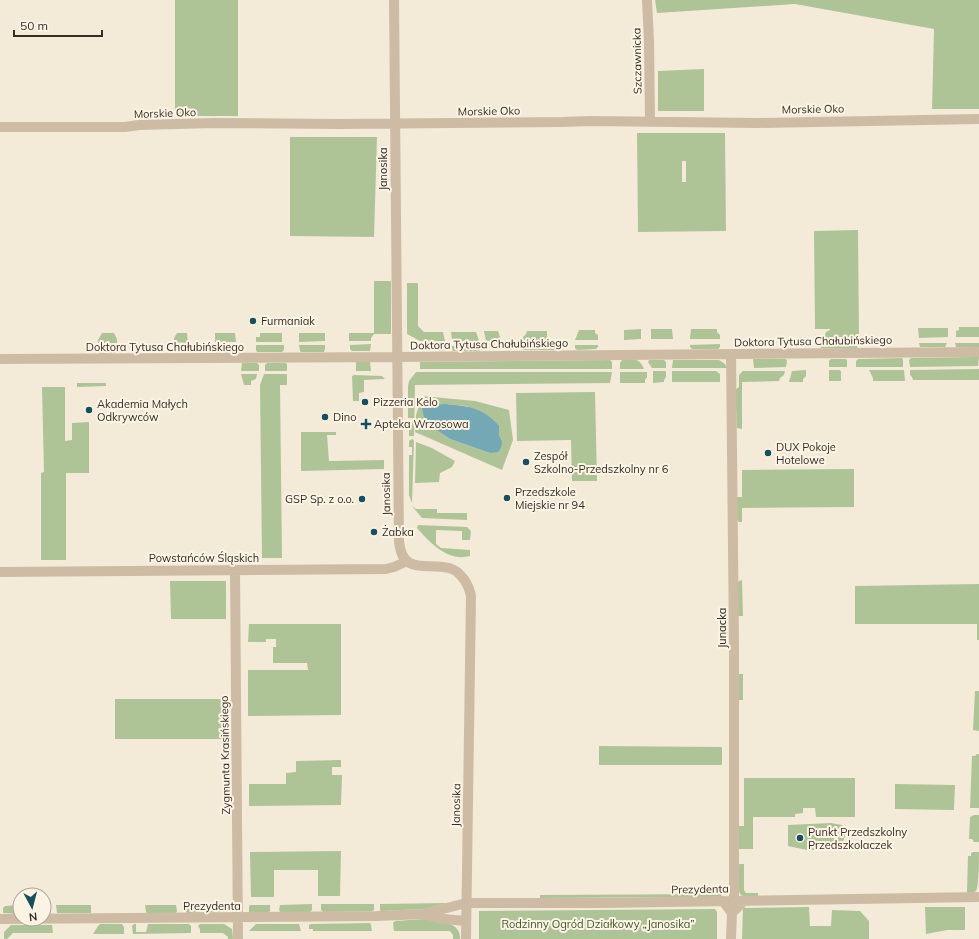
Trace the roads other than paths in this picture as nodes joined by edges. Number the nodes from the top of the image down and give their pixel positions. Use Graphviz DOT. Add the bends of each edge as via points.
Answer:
graph roads {
  1 [pos="394,0"];
  2 [pos="647,0"];
  3 [pos="979,119"];
  4 [pos="650,121"];
  5 [pos="395,123"];
  6 [pos="0,127"];
  7 [pos="979,352"];
  8 [pos="731,354"];
  9 [pos="396,357"];
  10 [pos="0,359"];
  11 [pos="407,561"];
  12 [pos="235,570"];
  13 [pos="0,572"];
  14 [pos="979,898"];
  15 [pos="723,901"];
  16 [pos="739,901"];
  17 [pos="466,903"];
  18 [pos="732,913"];
  19 [pos="424,914"];
  20 [pos="238,918"];
  21 [pos="0,920"];
  22 [pos="466,921"];
  23 [pos="238,939"];
  24 [pos="466,939"];
  25 [pos="731,939"];
  1 -- 5 [label="street, Janosika"];
  2 -- 4 [label="street, Szczawnicka"];
  3 -- 4 [label="street, Morskie Oko" via="756,123"];
  4 -- 5 [label="street, Morskie Oko"];
  5 -- 6 [label="street, Morskie Oko"];
  5 -- 9 [label="street, Janosika"];
  7 -- 8 [label="street, Doktora Tytusa Chałubińskiego"];
  8 -- 9 [label="street, Doktora Tytusa Chałubińskiego"];
  8 -- 16 [label="street, Junacka"];
  9 -- 10 [label="street, Doktora Tytusa Chałubińskiego"];
  9 -- 11 [label="street, Janosika" via="399,541 401,553"];
  11 -- 12 [label="street, Powstańców Śląskich" via="386,569"];
  11 -- 17 [label="street, Janosika" via="422,566 453,569 466,582 471,596"];
  12 -- 13 [label="street, Powstańców Śląskich"];
  12 -- 20 [label="street, Zygmunta Krasińskiego"];
  14 -- 16 [label="street, Prezydenta"];
  15 -- 16 [label="street, Prezydenta"];
  15 -- 17 [label="street, Prezydenta"];
  15 -- 18 [label="street"];
  16 -- 18 [label="street"];
  17 -- 19 [label="street, Prezydenta"];
  17 -- 22 [label="street, Janosika"];
  18 -- 25 [label="street"];
  19 -- 20 [label="street, Prezydenta"];
  19 -- 22 [label="street, Prezydenta" via="443,920"];
  20 -- 21 [label="street, Prezydenta"];
  20 -- 23 [label="street, Zygmunta Krasińskiego"];
  22 -- 24 [label="street, Janosika"];
}
